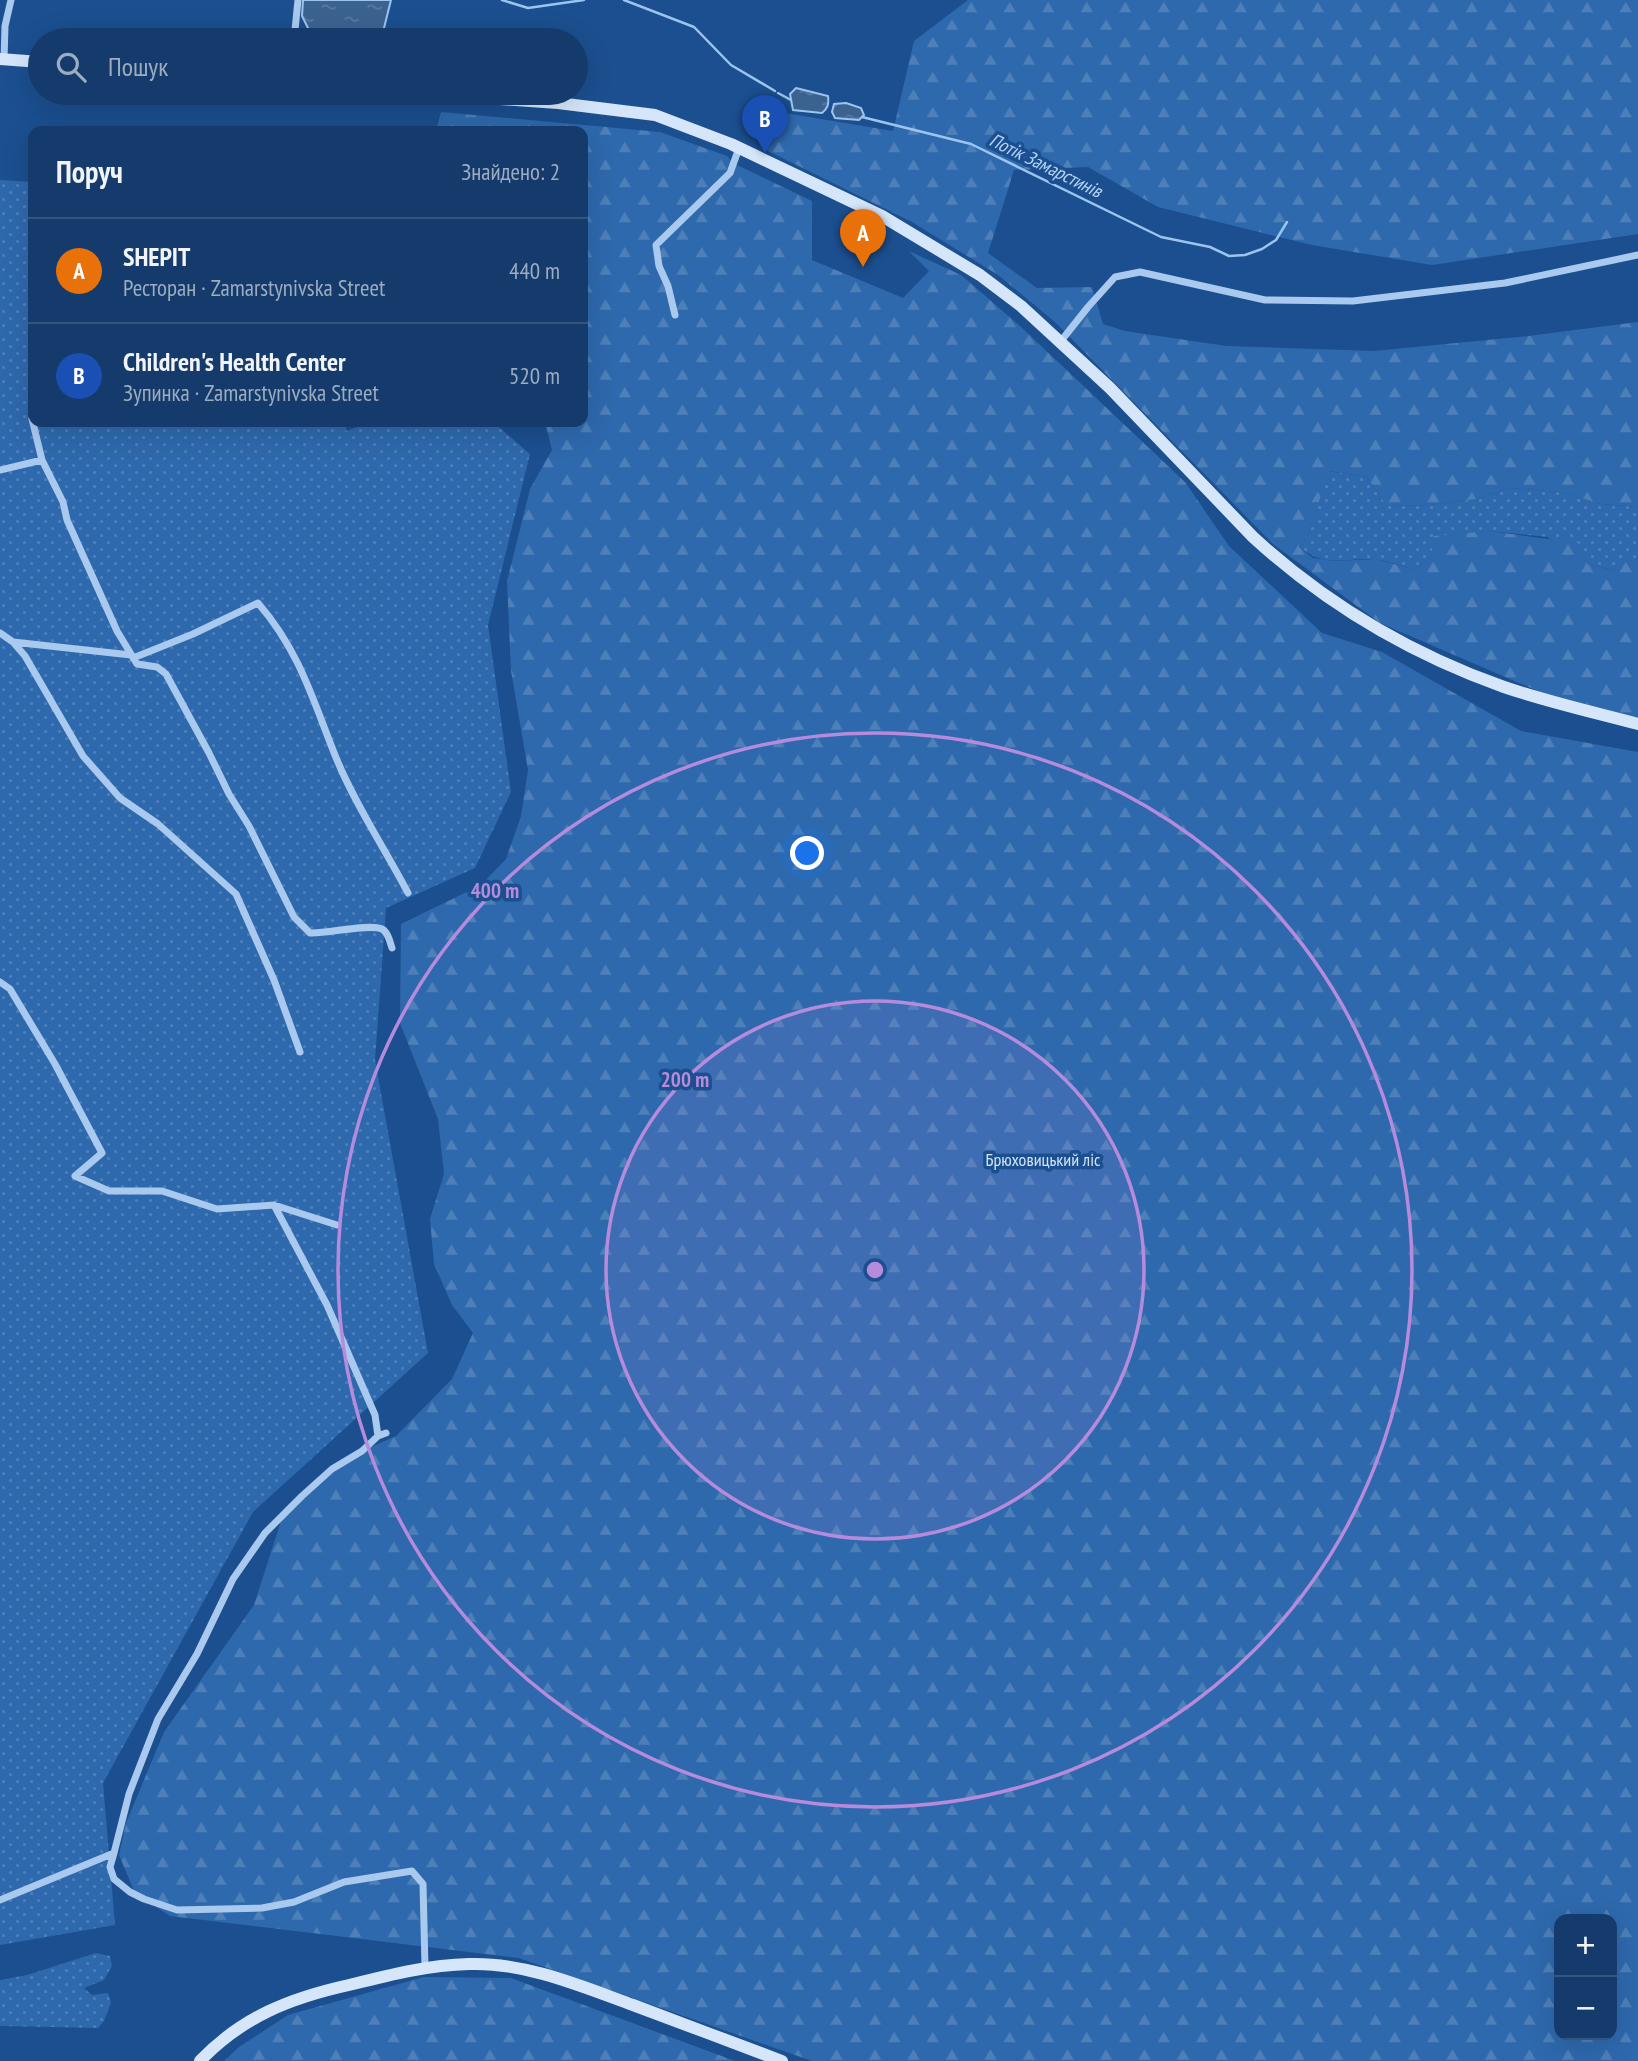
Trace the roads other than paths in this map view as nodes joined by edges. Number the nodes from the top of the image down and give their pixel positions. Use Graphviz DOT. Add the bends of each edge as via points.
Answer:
graph roads {
  1 [pos="11,0"];
  2 [pos="298,0"];
  3 [pos="296,28"];
  4 [pos="2,60"];
  5 [pos="28,61"];
  6 [pos="557,105"];
  7 [pos="739,148"];
  8 [pos="1638,255"];
  9 [pos="675,314"];
  10 [pos="1061,341"];
  11 [pos="34,427"];
  12 [pos="42,460"];
  13 [pos="0,470"];
  14 [pos="0,633"];
  15 [pos="13,642"];
  16 [pos="132,656"];
  17 [pos="1638,724"];
  18 [pos="408,893"];
  19 [pos="392,948"];
  20 [pos="0,982"];
  21 [pos="300,1052"];
  22 [pos="274,1205"];
  23 [pos="337,1224"];
  24 [pos="114,1853"];
  25 [pos="0,1900"];
  26 [pos="425,1967"];
  27 [pos="200,2061"];
  28 [pos="782,2061"];
  1 -- 4 [label="street"];
  2 -- 3 [label="street"];
  4 -- 5 [label="main road"];
  6 -- 7 [label="main road" via="655,116"];
  7 -- 9 [label="street" via="730,173 656,245"];
  7 -- 10 [label="main road" via="882,216 936,248 980,275"];
  8 -- 10 [label="street" via="1505,283 1353,301 1265,300 1140,272 1115,277"];
  10 -- 17 [label="main road" via="1253,537 1343,609 1492,682"];
  11 -- 12 [label="street"];
  12 -- 13 [label="street"];
  12 -- 16 [label="street" via="90,573"];
  14 -- 15 [label="street"];
  15 -- 16 [label="street"];
  15 -- 21 [label="street" via="83,757 110,788 236,894"];
  16 -- 18 [label="street" via="258,603 293,651 338,761"];
  16 -- 19 [label="street" via="137,664 157,667 166,674 294,917 310,933 382,929"];
  20 -- 22 [label="street" via="9,989 55,1064 102,1153 75,1176 109,1191 162,1191 217,1209"];
  22 -- 23 [label="street"];
  22 -- 24 [label="street" via="327,1305 382,1434 332,1468 302,1496 265,1533 233,1579 197,1654 158,1719 129,1794"];
  24 -- 25 [label="street"];
  24 -- 26 [label="street" via="110,1867 114,1879 144,1899 177,1910 262,1908 294,1902 344,1882 412,1871 422,1884"];
  26 -- 27 [label="main road" via="306,1994 259,2015 216,2044"];
  26 -- 28 [label="main road" via="518,1967"];
}
